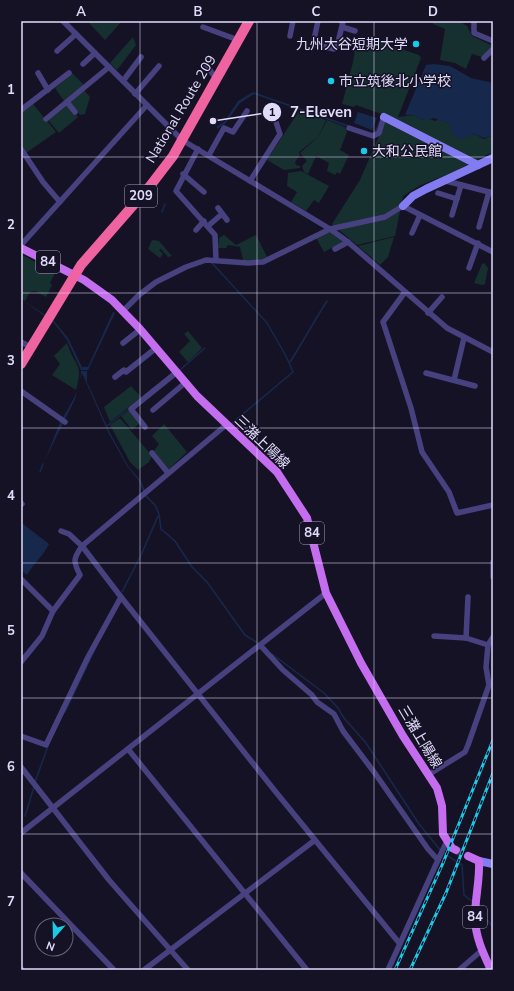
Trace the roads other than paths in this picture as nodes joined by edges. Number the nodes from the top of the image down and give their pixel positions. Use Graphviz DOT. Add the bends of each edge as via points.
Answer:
graph roads {
  1 [pos="249,21"];
  2 [pos="293,21"];
  3 [pos="318,21"];
  4 [pos="474,21"];
  5 [pos="66,22"];
  6 [pos="341,24"];
  7 [pos="203,27"];
  8 [pos="355,31"];
  9 [pos="76,34"];
  10 [pos="290,36"];
  11 [pos="238,40"];
  12 [pos="493,41"];
  13 [pos="493,49"];
  14 [pos="57,52"];
  15 [pos="95,53"];
  16 [pos="141,57"];
  17 [pos="484,58"];
  18 [pos="83,64"];
  19 [pos="206,64"];
  20 [pos="159,66"];
  21 [pos="109,67"];
  22 [pos="38,73"];
  23 [pos="69,73"];
  24 [pos="214,76"];
  25 [pos="123,81"];
  26 [pos="48,90"];
  27 [pos="135,94"];
  28 [pos="67,102"];
  29 [pos="147,105"];
  30 [pos="21,110"];
  31 [pos="247,111"];
  32 [pos="75,112"];
  33 [pos="384,117"];
  34 [pos="275,118"];
  35 [pos="46,119"];
  36 [pos="349,128"];
  37 [pos="182,140"];
  38 [pos="21,149"];
  39 [pos="198,149"];
  40 [pos="209,155"];
  41 [pos="493,158"];
  42 [pos="478,165"];
  43 [pos="184,174"];
  44 [pos="250,181"];
  45 [pos="446,181"];
  46 [pos="461,185"];
  47 [pos="204,192"];
  48 [pos="438,193"];
  49 [pos="491,193"];
  50 [pos="457,199"];
  51 [pos="60,202"];
  52 [pos="403,206"];
  53 [pos="218,208"];
  54 [pos="222,214"];
  55 [pos="420,215"];
  56 [pos="452,215"];
  57 [pos="227,220"];
  58 [pos="206,223"];
  59 [pos="479,227"];
  60 [pos="330,229"];
  61 [pos="196,230"];
  62 [pos="412,233"];
  63 [pos="348,242"];
  64 [pos="478,243"];
  65 [pos="21,245"];
  66 [pos="21,248"];
  67 [pos="335,249"];
  68 [pos="493,252"];
  69 [pos="216,260"];
  70 [pos="469,268"];
  71 [pos="75,276"];
  72 [pos="405,292"];
  73 [pos="442,297"];
  74 [pos="123,311"];
  75 [pos="428,313"];
  76 [pos="137,332"];
  77 [pos="464,338"];
  78 [pos="21,342"];
  79 [pos="123,343"];
  80 [pos="27,345"];
  81 [pos="156,348"];
  82 [pos="493,352"];
  83 [pos="21,364"];
  84 [pos="177,372"];
  85 [pos="426,372"];
  86 [pos="115,377"];
  87 [pos="454,380"];
  88 [pos="186,382"];
  89 [pos="475,386"];
  90 [pos="21,391"];
  91 [pos="152,410"];
  92 [pos="65,422"];
  93 [pos="226,425"];
  94 [pos="145,427"];
  95 [pos="152,453"];
  96 [pos="168,472"];
  97 [pos="493,505"];
  98 [pos="61,531"];
  99 [pos="82,546"];
  100 [pos="493,562"];
  101 [pos="493,578"];
  102 [pos="21,579"];
  103 [pos="326,593"];
  104 [pos="121,597"];
  105 [pos="468,597"];
  106 [pos="53,611"];
  107 [pos="434,636"];
  108 [pos="493,637"];
  109 [pos="466,638"];
  110 [pos="260,645"];
  111 [pos="488,645"];
  112 [pos="21,662"];
  113 [pos="198,694"];
  114 [pos="21,736"];
  115 [pos="128,749"];
  116 [pos="21,767"];
  117 [pos="428,775"];
  118 [pos="54,807"];
  119 [pos="21,833"];
  120 [pos="316,840"];
  121 [pos="447,841"];
  122 [pos="456,850"];
  123 [pos="468,856"];
  124 [pos="438,860"];
  125 [pos="479,862"];
  126 [pos="493,864"];
  127 [pos="21,873"];
  128 [pos="245,893"];
  129 [pos="400,944"];
  130 [pos="171,950"];
  131 [pos="481,951"];
  132 [pos="114,970"];
  133 [pos="144,970"];
  134 [pos="188,970"];
  135 [pos="307,970"];
  136 [pos="388,970"];
  137 [pos="459,970"];
  138 [pos="491,970"];
  1 -- 11 [label="highway, National Route 209 / 209"];
  2 -- 10 [label="street"];
  3 -- 6 [label="street" via="313,44 334,49 337,46"];
  4 -- 12 [label="street" via="474,33"];
  5 -- 9 [label="street"];
  6 -- 8 [label="street"];
  7 -- 11 [label="street"];
  9 -- 14 [label="street"];
  9 -- 15 [label="street"];
  11 -- 37 [label="highway, National Route 209 / 209"];
  13 -- 17 [label="street"];
  15 -- 18 [label="street"];
  15 -- 21 [label="street"];
  16 -- 25 [label="street"];
  19 -- 24 [label="street"];
  20 -- 27 [label="street"];
  21 -- 25 [label="street"];
  21 -- 28 [label="street"];
  22 -- 26 [label="street"];
  23 -- 26 [label="street"];
  25 -- 27 [label="street"];
  26 -- 30 [label="street"];
  27 -- 29 [label="street"];
  28 -- 32 [label="street"];
  28 -- 35 [label="street"];
  29 -- 37 [label="street"];
  29 -- 51 [label="street"];
  31 -- 40 [label="street" via="233,132 224,128"];
  33 -- 36 [label="street" via="379,133 373,136"];
  33 -- 42 [label="street"];
  34 -- 44 [label="street" via="280,134"];
  37 -- 39 [label="street"];
  37 -- 71 [label="highway, National Route 209 / 209" via="162,171 105,236"];
  38 -- 51 [label="street"];
  39 -- 40 [label="street"];
  39 -- 43 [label="street"];
  40 -- 44 [label="street"];
  41 -- 42 [label="street"];
  42 -- 45 [label="street"];
  43 -- 47 [label="street"];
  43 -- 58 [label="street" via="176,191"];
  44 -- 60 [label="street"];
  45 -- 46 [label="street"];
  45 -- 52 [label="street" via="413,196"];
  46 -- 49 [label="street"];
  46 -- 50 [label="street"];
  48 -- 50 [label="street"];
  49 -- 59 [label="street"];
  50 -- 56 [label="street"];
  51 -- 65 [label="street"];
  52 -- 55 [label="street"];
  52 -- 60 [label="street" via="385,216"];
  53 -- 54 [label="street"];
  54 -- 57 [label="street"];
  54 -- 58 [label="street"];
  55 -- 62 [label="street"];
  55 -- 64 [label="street"];
  58 -- 61 [label="street"];
  58 -- 69 [label="street" via="216,237"];
  60 -- 63 [label="street"];
  60 -- 69 [label="street" via="263,262"];
  63 -- 67 [label="street"];
  63 -- 72 [label="street"];
  64 -- 68 [label="street"];
  64 -- 70 [label="street"];
  66 -- 71 [label="main road, 三潴上陽線 / 84"];
  69 -- 74 [label="street" via="186,267 156,282 138,294"];
  71 -- 74 [label="main road, 三潴上陽線 / 84" via="112,300"];
  71 -- 83 [label="highway, National Route 209 / 209"];
  72 -- 75 [label="street"];
  72 -- 97 [label="street" via="383,322 411,408 422,452 449,492 457,513"];
  73 -- 75 [label="street"];
  74 -- 81 [label="main road, 三潴上陽線 / 84"];
  75 -- 77 [label="street"];
  76 -- 79 [label="street"];
  77 -- 82 [label="street"];
  77 -- 87 [label="street"];
  78 -- 80 [label="street"];
  81 -- 84 [label="main road, 三潴上陽線 / 84"];
  81 -- 86 [label="street" via="126,372 122,368"];
  84 -- 88 [label="main road, 三潴上陽線 / 84"];
  84 -- 94 [label="street" via="152,395 131,409"];
  85 -- 87 [label="street"];
  87 -- 89 [label="street"];
  88 -- 91 [label="street"];
  88 -- 93 [label="main road, 三潴上陽線 / 84"];
  90 -- 92 [label="street"];
  93 -- 96 [label="street"];
  93 -- 103 [label="main road, 三潴上陽線 / 84" via="277,472 307,518"];
  95 -- 96 [label="street"];
  96 -- 99 [label="street"];
  98 -- 99 [label="street" via="69,534"];
  99 -- 104 [label="street"];
  99 -- 106 [label="street" via="74,563 80,575"];
  100 -- 101 [label="street"];
  102 -- 106 [label="street"];
  103 -- 110 [label="street"];
  103 -- 117 [label="main road, 三潴上陽線 / 84" via="361,664"];
  104 -- 113 [label="street"];
  104 -- 114 [label="street" via="88,657 46,745"];
  105 -- 109 [label="street"];
  106 -- 112 [label="street" via="42,636"];
  107 -- 109 [label="street"];
  108 -- 111 [label="street"];
  109 -- 111 [label="street"];
  110 -- 113 [label="street"];
  110 -- 124 [label="street" via="283,670 312,695 316,702 334,714 343,731"];
  111 -- 117 [label="street" via="486,667 489,685 465,752"];
  113 -- 115 [label="street"];
  113 -- 120 [label="street"];
  115 -- 118 [label="street"];
  115 -- 128 [label="street"];
  116 -- 118 [label="street"];
  117 -- 121 [label="main road, 三潴上陽線 / 84" via="437,788 442,829"];
  118 -- 119 [label="street"];
  118 -- 130 [label="street" via="109,880"];
  120 -- 128 [label="street"];
  120 -- 129 [label="street"];
  121 -- 122 [label="main road, 三潴上陽線 / 84"];
  121 -- 124 [label="street"];
  123 -- 125 [label="main road"];
  124 -- 129 [label="street"];
  125 -- 126 [label="street"];
  125 -- 131 [label="main road, 84" via="475,918"];
  127 -- 132 [label="street"];
  128 -- 130 [label="street"];
  128 -- 135 [label="street"];
  129 -- 136 [label="street"];
  130 -- 133 [label="street"];
  130 -- 134 [label="street"];
  131 -- 137 [label="street"];
  131 -- 138 [label="main road, 84"];
}
